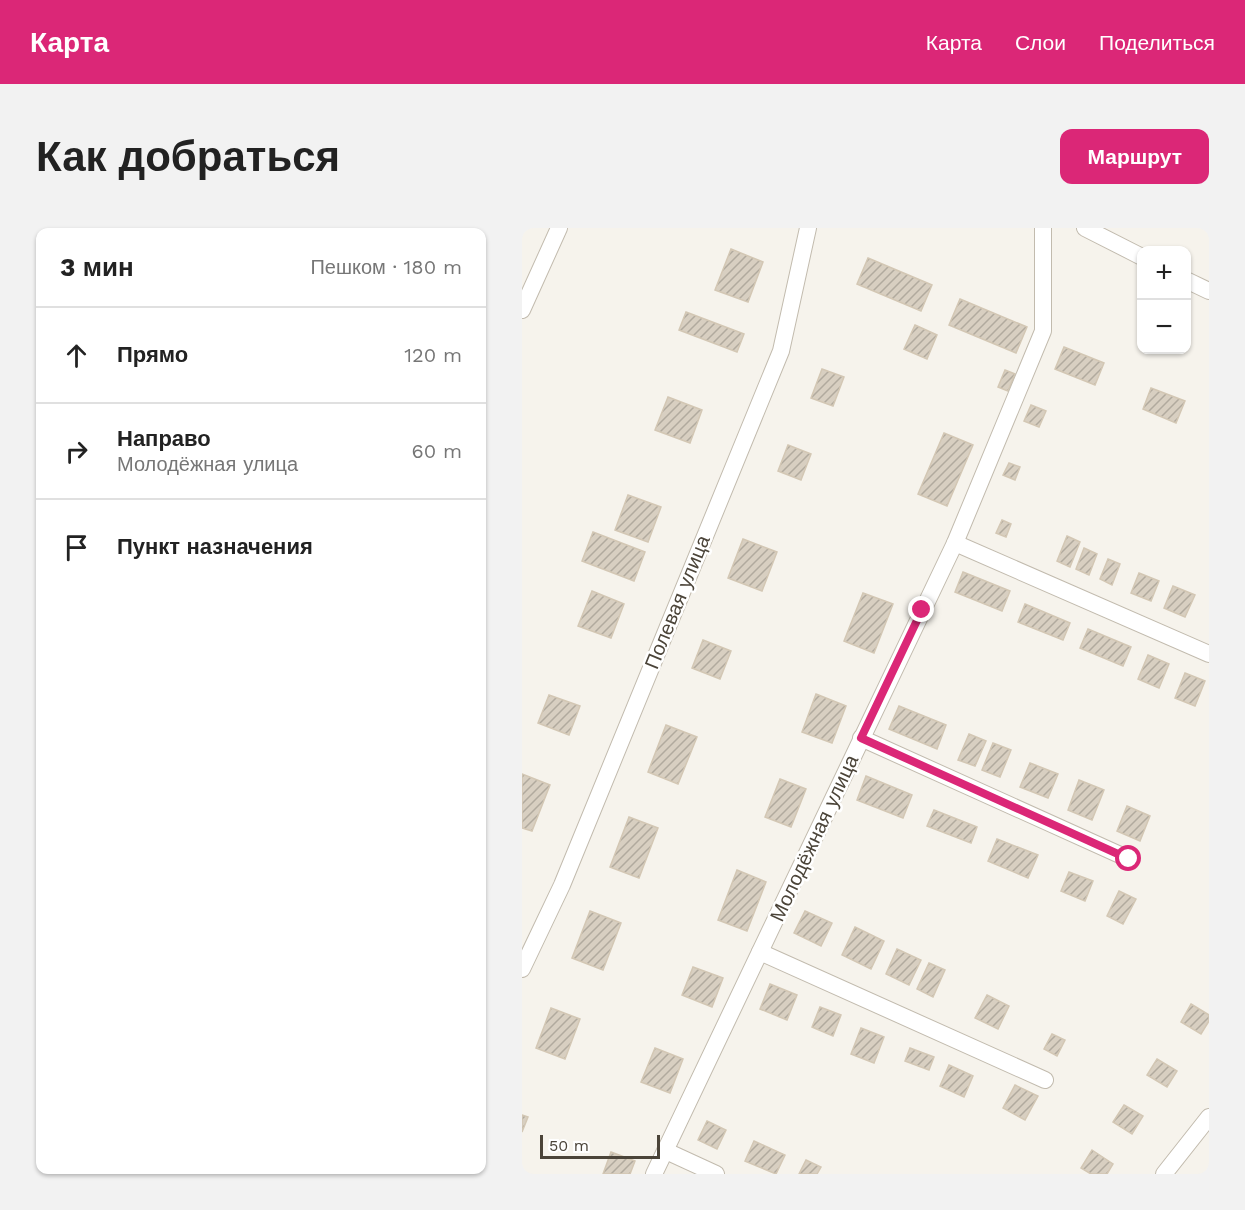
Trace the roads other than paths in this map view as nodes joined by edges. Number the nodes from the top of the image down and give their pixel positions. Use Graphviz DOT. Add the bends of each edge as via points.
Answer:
graph roads {
  1 [pos="559,228"];
  2 [pos="808,228"];
  3 [pos="1043,228"];
  4 [pos="1085,228"];
  5 [pos="1137,254"];
  6 [pos="1191,282"];
  7 [pos="1209,291"];
  8 [pos="522,310"];
  9 [pos="955,543"];
  10 [pos="1209,654"];
  11 [pos="861,738"];
  12 [pos="1129,859"];
  13 [pos="760,952"];
  14 [pos="522,969"];
  15 [pos="1045,1080"];
  16 [pos="1209,1117"];
  17 [pos="666,1150"];
  18 [pos="654,1174"];
  19 [pos="716,1174"];
  20 [pos="1164,1174"];
  1 -- 8 [label="street"];
  2 -- 14 [label="street, Полевая улица" via="781,351 562,885"];
  3 -- 9 [label="street, Молодёжная улица" via="1043,332"];
  4 -- 5 [label="street"];
  6 -- 7 [label="street"];
  9 -- 10 [label="street"];
  9 -- 11 [label="street, Молодёжная улица"];
  11 -- 12 [label="street"];
  11 -- 13 [label="street, Молодёжная улица"];
  13 -- 15 [label="street"];
  13 -- 17 [label="street, Молодёжная улица"];
  16 -- 20 [label="street"];
  17 -- 18 [label="street, Молодёжная улица"];
  17 -- 19 [label="street"];
}
